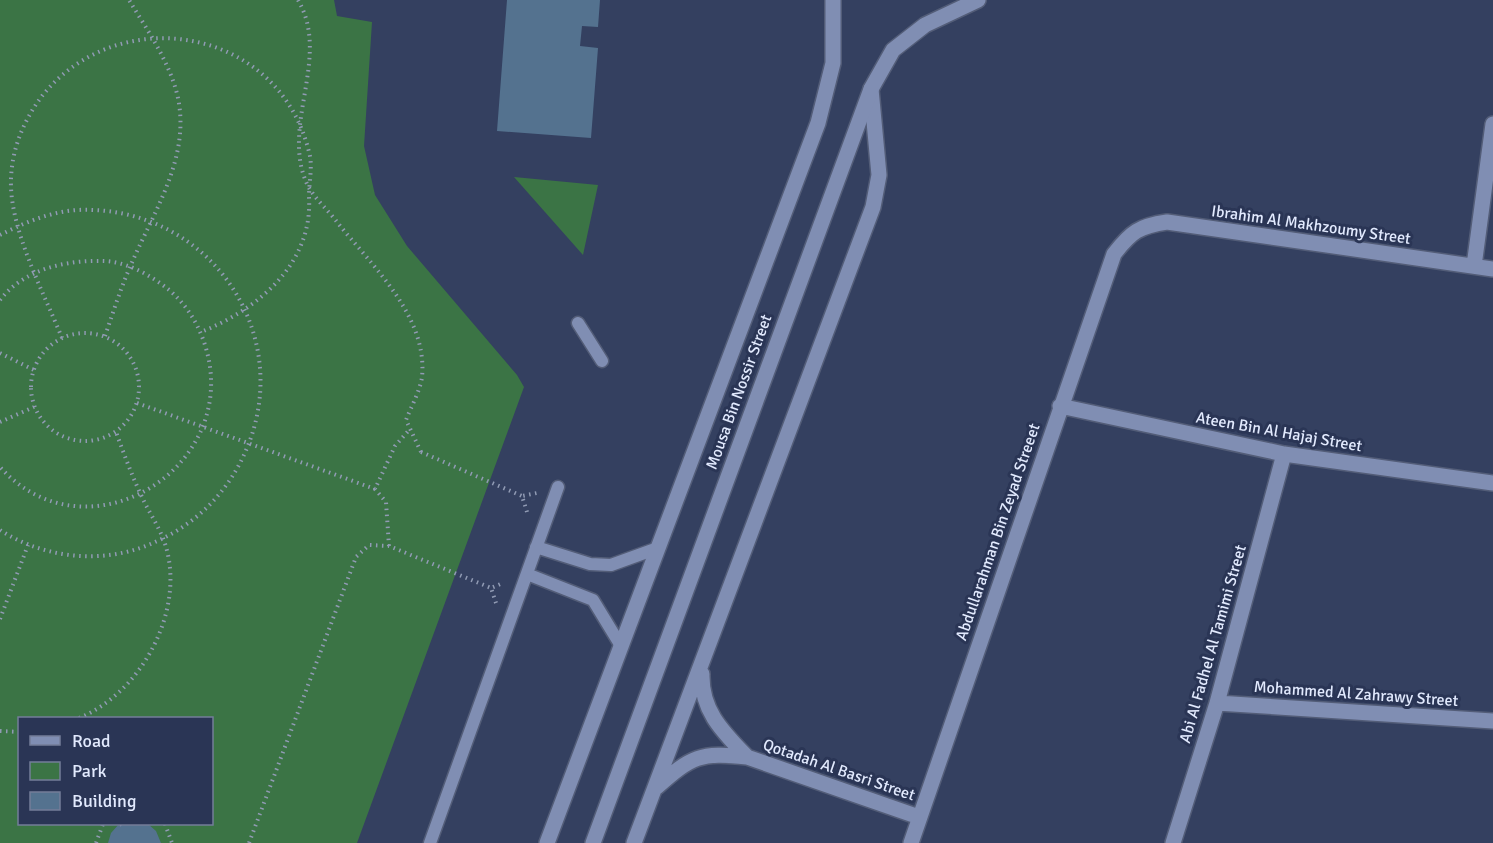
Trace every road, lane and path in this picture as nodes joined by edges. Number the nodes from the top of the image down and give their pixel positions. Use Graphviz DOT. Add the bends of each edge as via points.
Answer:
graph roads {
  1 [pos="129,0"];
  2 [pos="298,0"];
  3 [pos="833,0"];
  4 [pos="978,0"];
  5 [pos="150,34"];
  6 [pos="871,88"];
  7 [pos="300,124"];
  8 [pos="1493,124"];
  9 [pos="309,188"];
  10 [pos="152,221"];
  11 [pos="17,227"];
  12 [pos="0,235"];
  13 [pos="1128,236"];
  14 [pos="1474,266"];
  15 [pos="129,267"];
  16 [pos="1493,268"];
  17 [pos="36,273"];
  18 [pos="0,300"];
  19 [pos="246,311"];
  20 [pos="578,323"];
  21 [pos="201,332"];
  22 [pos="105,336"];
  23 [pos="62,338"];
  24 [pos="0,353"];
  25 [pos="602,361"];
  26 [pos="34,370"];
  27 [pos="137,403"];
  28 [pos="1060,406"];
  29 [pos="34,407"];
  30 [pos="0,422"];
  31 [pos="202,429"];
  32 [pos="116,432"];
  33 [pos="249,445"];
  34 [pos="421,452"];
  35 [pos="1284,454"];
  36 [pos="0,467"];
  37 [pos="1493,483"];
  38 [pos="558,487"];
  39 [pos="375,489"];
  40 [pos="141,495"];
  41 [pos="522,496"];
  42 [pos="0,530"];
  43 [pos="163,540"];
  44 [pos="28,545"];
  45 [pos="389,546"];
  46 [pos="536,547"];
  47 [pos="658,548"];
  48 [pos="527,574"];
  49 [pos="491,588"];
  50 [pos="0,619"];
  51 [pos="621,646"];
  52 [pos="702,663"];
  53 [pos="1217,703"];
  54 [pos="84,717"];
  55 [pos="1493,721"];
  56 [pos="0,731"];
  57 [pos="18,732"];
  58 [pos="747,757"];
  59 [pos="654,789"];
  60 [pos="919,817"];
  61 [pos="104,825"];
  62 [pos="165,825"];
  63 [pos="96,843"];
  64 [pos="172,843"];
  65 [pos="249,843"];
  66 [pos="430,843"];
  67 [pos="547,843"];
  68 [pos="592,843"];
  69 [pos="634,843"];
  70 [pos="911,843"];
  71 [pos="1173,843"];
  1 -- 5 [label="path"];
  2 -- 7 [label="path" via="306,14 311,41"];
  3 -- 47 [label="street, Mousa Bin Nossir Street" via="833,63 818,123"];
  4 -- 6 [label="street, Mousa Bin Nossir Street" via="925,25 893,50"];
  5 -- 7 [label="path" via="208,40 241,55 269,78 289,102"];
  5 -- 10 [label="path" via="171,77 180,111 179,139 171,173"];
  5 -- 11 [label="path" via="112,42 82,56 55,78 28,115 16,147 11,180"];
  6 -- 52 [label="street" via="879,174 873,207"];
  6 -- 68 [label="street, Mousa Bin Nossir Street"];
  7 -- 9 [label="path" via="310,154"];
  7 -- 9 [label="path" via="298,160"];
  8 -- 14 [label="street"];
  9 -- 19 [label="path" via="310,213 300,247 284,274"];
  9 -- 34 [label="path" via="411,318 421,347 422,379 406,420"];
  10 -- 11 [label="path" via="115,212 76,210 32,219"];
  10 -- 15 [label="path"];
  10 -- 19 [label="path" via="179,235 211,261 234,288"];
  11 -- 12 [label="path"];
  11 -- 17 [label="path"];
  13 -- 14 [label="street, Ibrahim Al Makhzoumy Street" via="1146,225 1167,222"];
  13 -- 28 [label="street, Abdullarahman Bin Zeyad Streeet" via="1114,254"];
  14 -- 16 [label="street, Ibrahim Al Makhzoumy Street"];
  15 -- 17 [label="path" via="80,260"];
  15 -- 21 [label="path" via="153,278 176,296"];
  15 -- 22 [label="path"];
  17 -- 18 [label="path"];
  17 -- 23 [label="path"];
  19 -- 21 [label="path"];
  19 -- 33 [label="path" via="258,348 262,384"];
  20 -- 25 [label="lane"];
  21 -- 31 [label="path" via="212,384"];
  22 -- 23 [label="path" via="89,333"];
  22 -- 27 [label="path" via="123,348 136,368"];
  23 -- 26 [label="path" via="40,357"];
  24 -- 26 [label="path"];
  26 -- 29 [label="path"];
  27 -- 31 [label="path"];
  27 -- 32 [label="path" via="129,420"];
  28 -- 35 [label="street, Ateen Bin Al Hajaj Street"];
  28 -- 60 [label="street, Abdullarahman Bin Zeyad Streeet"];
  29 -- 30 [label="path"];
  29 -- 32 [label="path" via="46,425 64,438 96,441"];
  31 -- 33 [label="path"];
  31 -- 40 [label="path" via="170,475"];
  32 -- 40 [label="path"];
  33 -- 39 [label="path"];
  33 -- 43 [label="path" via="228,486 203,513"];
  34 -- 39 [label="path" via="409,427 395,446"];
  34 -- 41 [label="path"];
  35 -- 37 [label="street, Ateen Bin Al Hajaj Street"];
  35 -- 53 [label="street, Abi Al Fadhel Al Tamimi Street"];
  36 -- 40 [label="path" via="7,476 39,496 66,504 87,507"];
  38 -- 46 [label="lane"];
  39 -- 45 [label="path" via="386,502"];
  40 -- 43 [label="path"];
  42 -- 44 [label="path"];
  43 -- 44 [label="path" via="128,552 87,556 56,554"];
  43 -- 54 [label="path" via="170,580 167,607 156,642 140,670 118,694"];
  44 -- 50 [label="path"];
  45 -- 49 [label="path"];
  45 -- 65 [label="path" via="369,545 356,556"];
  46 -- 47 [label="lane" via="590,564 611,565"];
  46 -- 48 [label="lane"];
  47 -- 51 [label="street, Mousa Bin Nossir Street"];
  48 -- 51 [label="lane" via="593,600"];
  48 -- 66 [label="lane"];
  51 -- 67 [label="street, Mousa Bin Nossir Street"];
  52 -- 58 [label="street, Qotadah Al Basri Street" via="702,692 709,712"];
  52 -- 59 [label="street"];
  53 -- 55 [label="street, Mohammed Al Zahrawy Street"];
  53 -- 71 [label="street, Abi Al Fadhel Al Tamimi Street"];
  56 -- 57 [label="path"];
  58 -- 59 [label="street, Qotadah Al Basri Street" via="718,754 693,758"];
  58 -- 60 [label="street, Qotadah Al Basri Street"];
  59 -- 69 [label="street"];
  60 -- 70 [label="street, Abdullarahman Bin Zeyad Streeet"];
  61 -- 63 [label="path"];
  62 -- 64 [label="path"];
}
